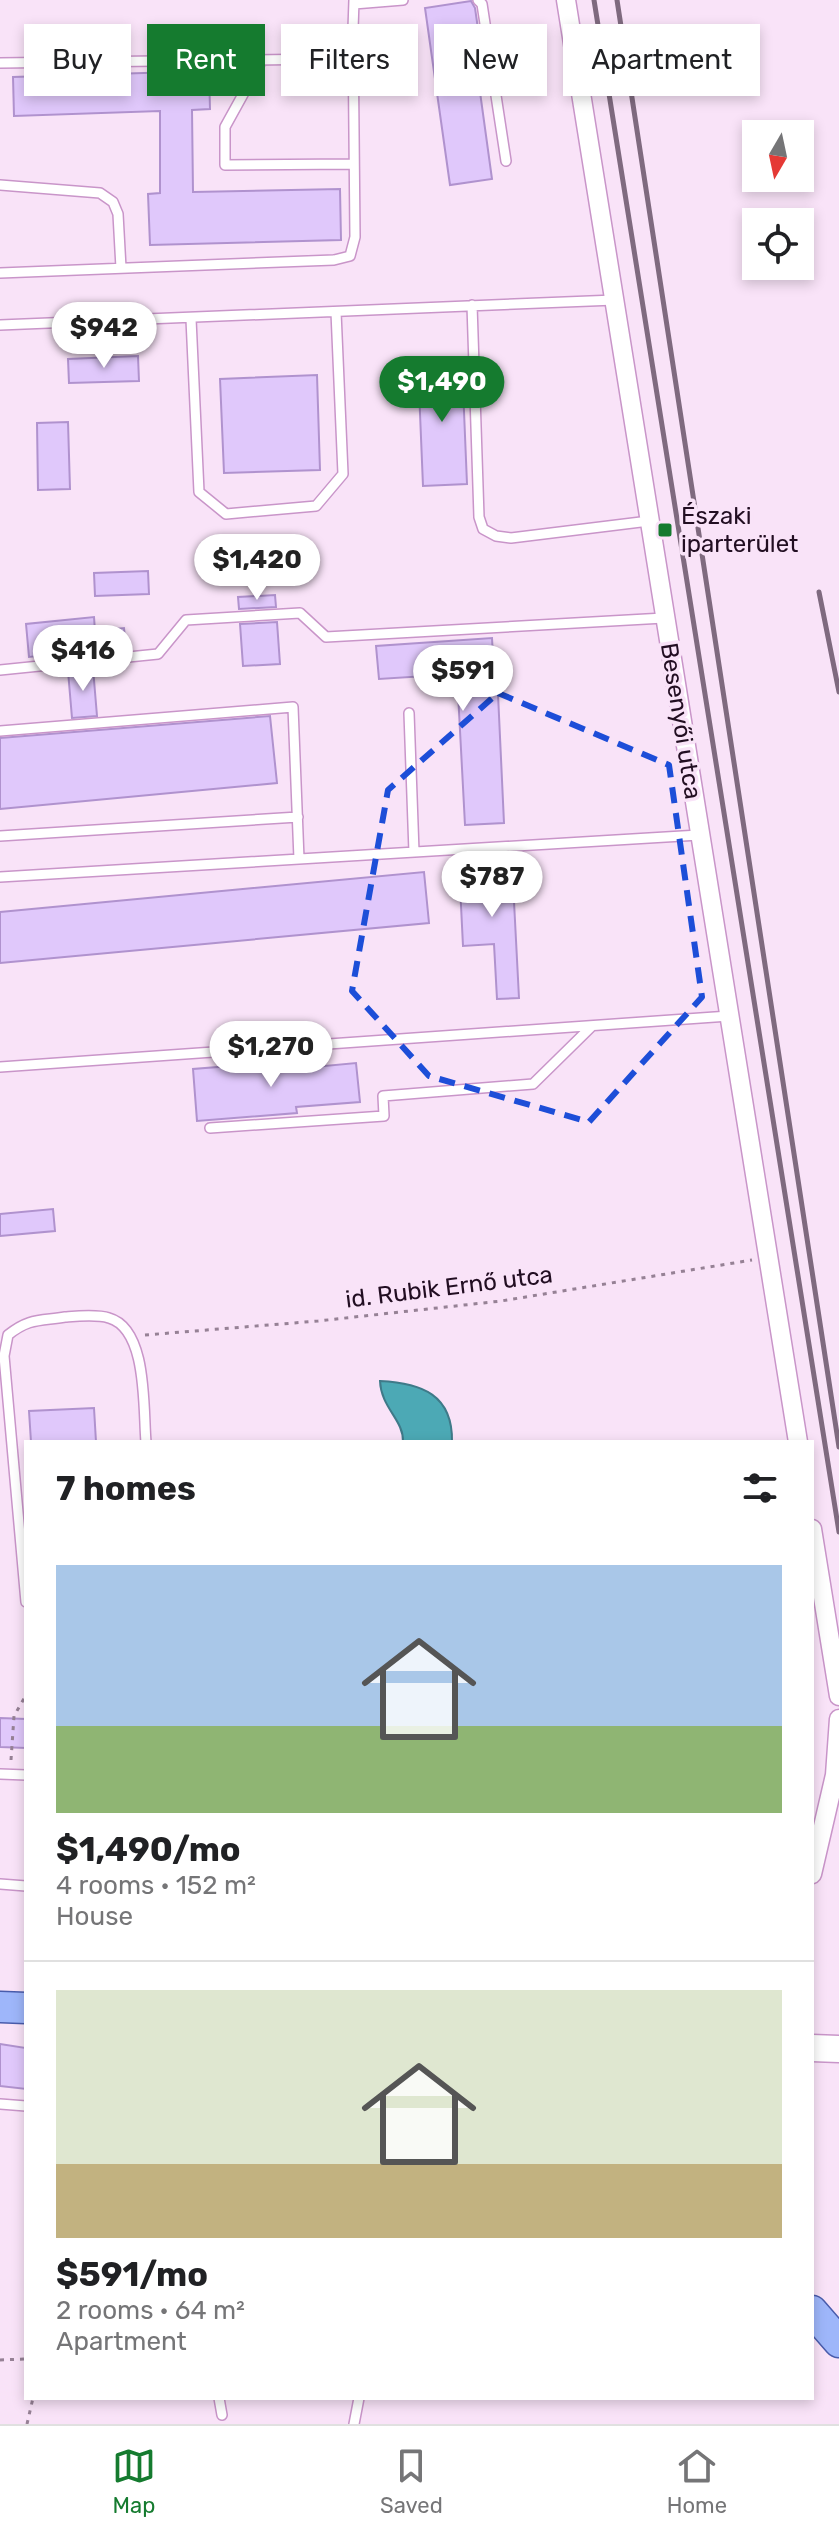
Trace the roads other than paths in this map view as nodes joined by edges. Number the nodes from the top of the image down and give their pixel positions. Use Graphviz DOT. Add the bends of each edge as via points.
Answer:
graph roads {
  1 [pos="403,0"];
  2 [pos="478,0"];
  3 [pos="566,0"];
  4 [pos="354,2"];
  5 [pos="353,24"];
  6 [pos="147,61"];
  7 [pos="0,63"];
  8 [pos="242,96"];
  9 [pos="353,96"];
  10 [pos="506,161"];
  11 [pos="354,164"];
  12 [pos="0,185"];
  13 [pos="121,268"];
  14 [pos="0,273"];
  15 [pos="615,300"];
  16 [pos="472,305"];
  17 [pos="336,312"];
  18 [pos="191,319"];
  19 [pos="0,325"];
  20 [pos="649,521"];
  21 [pos="664,618"];
  22 [pos="0,670"];
  23 [pos="409,713"];
  24 [pos="0,731"];
  25 [pos="298,817"];
  26 [pos="699,835"];
  27 [pos="0,836"];
  28 [pos="414,852"];
  29 [pos="299,859"];
  30 [pos="0,877"];
  31 [pos="729,1016"];
  32 [pos="592,1026"];
  33 [pos="0,1067"];
  34 [pos="210,1128"];
  35 [pos="146,1440"];
  36 [pos="798,1440"];
  37 [pos="814,1541"];
  38 [pos="24,1580"];
  39 [pos="839,1696"];
  40 [pos="839,1719"];
  41 [pos="814,1866"];
  42 [pos="0,1884"];
  43 [pos="24,1886"];
  44 [pos="0,2007"];
  45 [pos="24,2008"];
  46 [pos="814,2048"];
  47 [pos="839,2049"];
  48 [pos="0,2104"];
  49 [pos="24,2106"];
  50 [pos="814,2313"];
  51 [pos="839,2342"];
  52 [pos="219,2400"];
  53 [pos="359,2400"];
  54 [pos="222,2415"];
  55 [pos="354,2424"];
  1 -- 4 [label="lane"];
  2 -- 10 [label="lane"];
  3 -- 15 [label="street, Besenyői utca"];
  4 -- 5 [label="lane"];
  6 -- 7 [label="lane"];
  8 -- 11 [label="lane" via="225,127 225,165"];
  9 -- 11 [label="lane"];
  11 -- 13 [label="lane" via="355,237 350,256"];
  12 -- 13 [label="lane" via="100,193 113,202 118,214"];
  13 -- 14 [label="lane"];
  15 -- 16 [label="lane"];
  15 -- 20 [label="street, Besenyői utca"];
  16 -- 17 [label="lane"];
  16 -- 20 [label="lane" via="483,529 511,538"];
  17 -- 18 [label="lane"];
  17 -- 18 [label="lane" via="343,474 316,506 226,514 199,492"];
  18 -- 19 [label="lane"];
  20 -- 21 [label="street, Besenyői utca"];
  21 -- 22 [label="lane" via="326,637 300,613 186,620 158,654"];
  21 -- 26 [label="street, Besenyői utca"];
  23 -- 28 [label="lane"];
  24 -- 25 [label="lane" via="293,707"];
  25 -- 27 [label="lane"];
  25 -- 29 [label="lane"];
  26 -- 28 [label="lane"];
  26 -- 31 [label="street, Besenyői utca"];
  28 -- 29 [label="lane"];
  29 -- 30 [label="lane"];
  31 -- 32 [label="lane"];
  31 -- 36 [label="street, Besenyői utca"];
  32 -- 33 [label="lane"];
  32 -- 34 [label="lane" via="533,1084 383,1096 384,1116"];
  35 -- 38 [label="lane" via="140,1363 132,1336 111,1318 74,1316 23,1323 8,1335 4,1356"];
  37 -- 39 [label="street"];
  40 -- 41 [label="street" via="833,1786"];
  42 -- 43 [label="lane"];
  44 -- 45 [label="main road"];
  46 -- 47 [label="street"];
  48 -- 49 [label="lane"];
  50 -- 51 [label="main road"];
  52 -- 54 [label="lane"];
  53 -- 55 [label="lane"];
}
